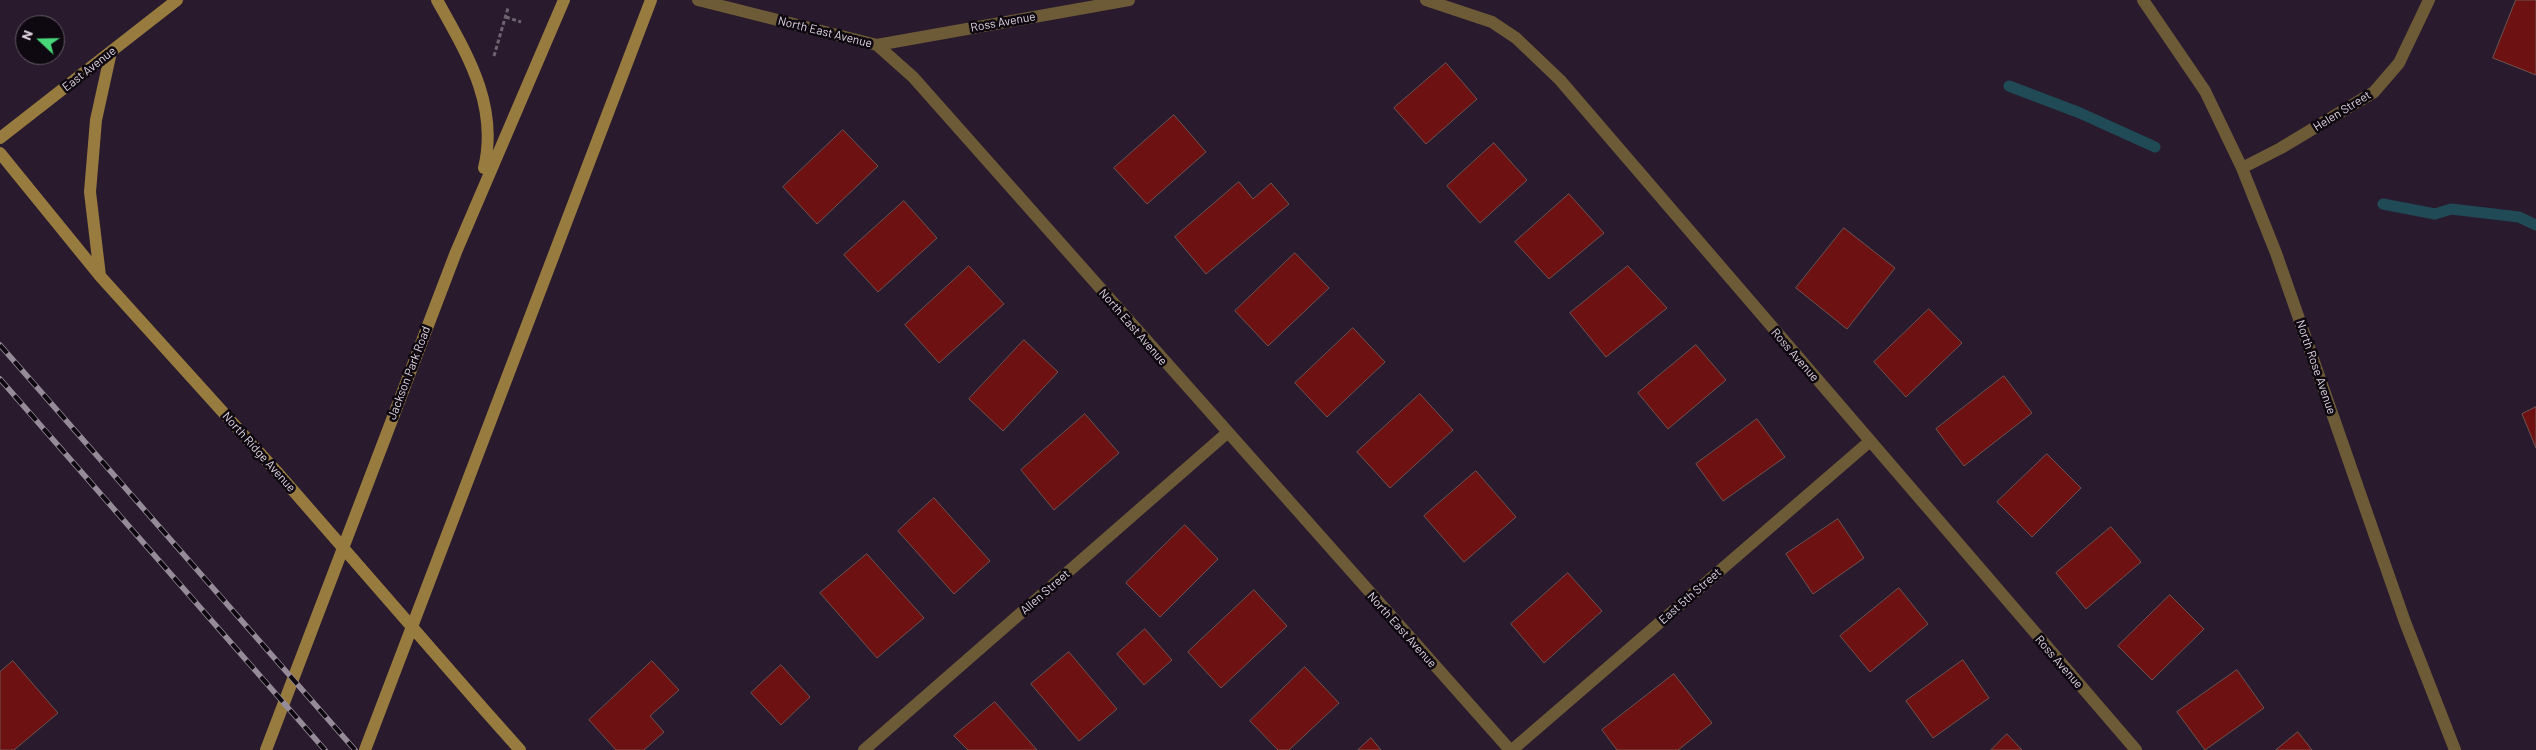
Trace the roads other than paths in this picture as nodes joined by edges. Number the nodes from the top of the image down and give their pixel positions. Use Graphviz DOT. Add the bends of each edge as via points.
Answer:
graph roads {
  1 [pos="177,0"];
  2 [pos="438,0"];
  3 [pos="564,0"];
  4 [pos="651,0"];
  5 [pos="698,0"];
  6 [pos="1130,0"];
  7 [pos="1426,0"];
  8 [pos="2143,0"];
  9 [pos="2429,0"];
  10 [pos="877,45"];
  11 [pos="112,52"];
  12 [pos="0,138"];
  13 [pos="0,152"];
  14 [pos="2242,168"];
  15 [pos="478,199"];
  16 [pos="100,276"];
  17 [pos="1227,433"];
  18 [pos="1869,442"];
  19 [pos="266,750"];
  20 [pos="365,750"];
  21 [pos="520,750"];
  22 [pos="864,750"];
  23 [pos="1511,750"];
  24 [pos="2136,750"];
  25 [pos="2455,750"];
  1 -- 11 [label="main road, East Avenue"];
  2 -- 15 [label="main road" via="470,60 489,124 487,155"];
  3 -- 15 [label="main road, Jackson Park Road"];
  4 -- 20 [label="main road"];
  5 -- 10 [label="street, North East Avenue"];
  6 -- 10 [label="street, Ross Avenue"];
  7 -- 18 [label="street, Ross Avenue" via="1492,22 1516,38 1560,80"];
  8 -- 14 [label="street, North Rose Avenue" via="2205,91"];
  9 -- 14 [label="street, Helen Street" via="2399,63 2374,92 2282,148"];
  10 -- 17 [label="street, North East Avenue" via="913,77"];
  11 -- 12 [label="main road, East Avenue"];
  11 -- 16 [label="main road" via="96,120 90,192"];
  13 -- 16 [label="main road, North Ridge Avenue"];
  14 -- 25 [label="street, North Rose Avenue" via="2276,253 2405,622"];
  15 -- 19 [label="main road, Jackson Park Road"];
  16 -- 21 [label="main road, North Ridge Avenue, bridge"];
  17 -- 22 [label="street, Allen Street"];
  17 -- 23 [label="street, North East Avenue"];
  18 -- 23 [label="street, East 5th Street"];
  18 -- 24 [label="street, Ross Avenue"];
}
